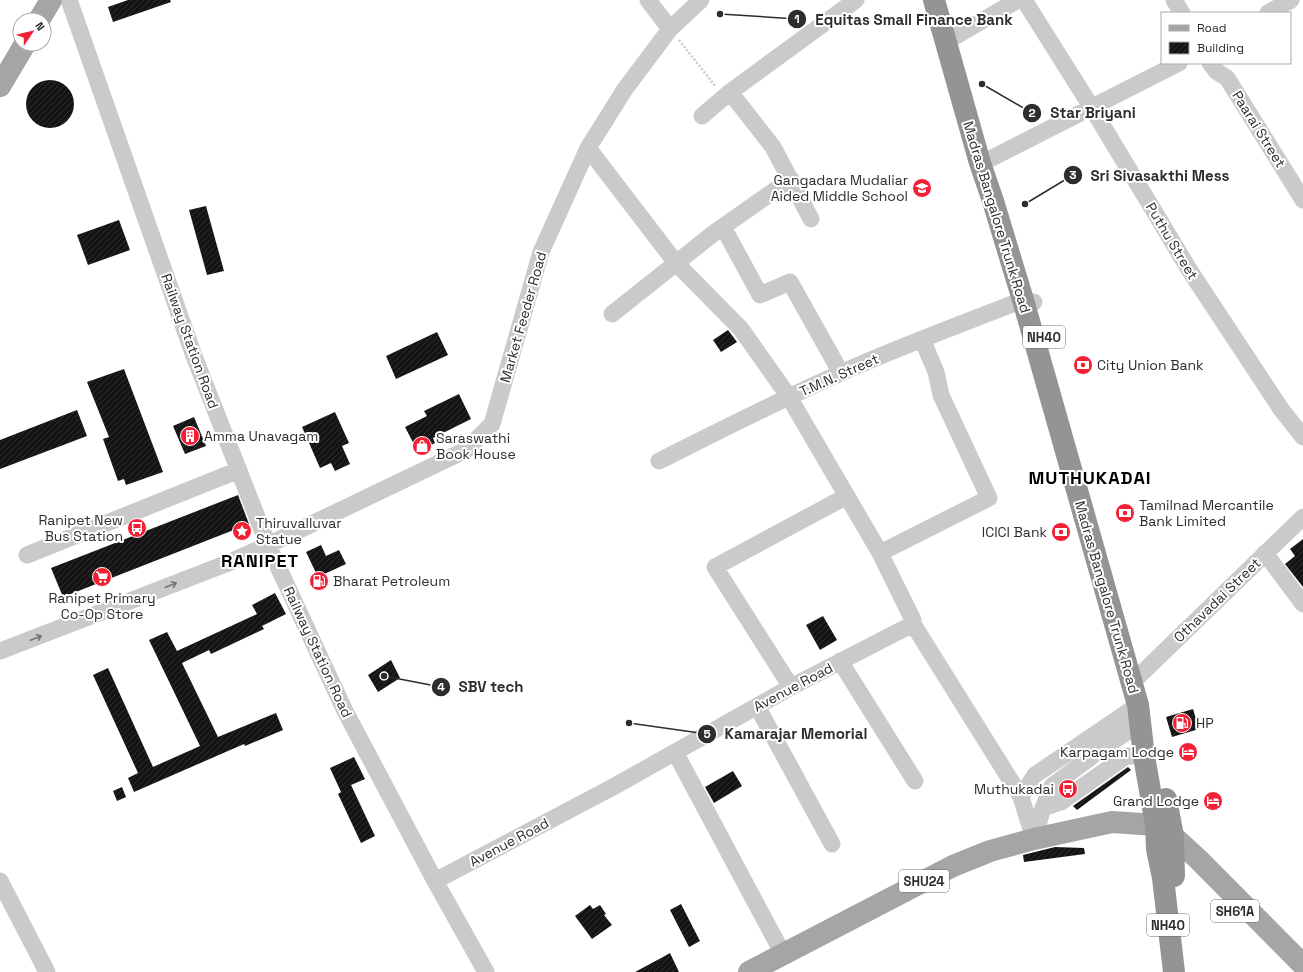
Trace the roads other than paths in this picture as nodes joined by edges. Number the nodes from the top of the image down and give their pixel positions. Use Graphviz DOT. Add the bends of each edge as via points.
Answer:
graph roads {
  1 [pos="51,0"];
  2 [pos="69,0"];
  3 [pos="648,0"];
  4 [pos="701,0"];
  5 [pos="856,0"];
  6 [pos="934,0"];
  7 [pos="947,0"];
  8 [pos="1018,0"];
  9 [pos="1024,0"];
  10 [pos="1174,0"];
  11 [pos="1291,0"];
  12 [pos="44,12"];
  13 [pos="1181,12"];
  14 [pos="1270,12"];
  15 [pos="670,29"];
  16 [pos="950,38"];
  17 [pos="20,52"];
  18 [pos="1177,64"];
  19 [pos="1211,64"];
  20 [pos="0,86"];
  21 [pos="727,95"];
  22 [pos="1092,108"];
  23 [pos="702,116"];
  24 [pos="588,148"];
  25 [pos="992,158"];
  26 [pos="791,179"];
  27 [pos="996,192"];
  28 [pos="1303,200"];
  29 [pos="811,219"];
  30 [pos="724,227"];
  31 [pos="676,263"];
  32 [pos="1028,301"];
  33 [pos="612,314"];
  34 [pos="922,339"];
  35 [pos="841,373"];
  36 [pos="789,398"];
  37 [pos="1303,437"];
  38 [pos="659,461"];
  39 [pos="239,470"];
  40 [pos="847,496"];
  41 [pos="1303,516"];
  42 [pos="268,545"];
  43 [pos="880,553"];
  44 [pos="1265,553"];
  45 [pos="27,555"];
  46 [pos="1303,604"];
  47 [pos="913,624"];
  48 [pos="0,651"];
  49 [pos="840,661"];
  50 [pos="1136,678"];
  51 [pos="790,687"];
  52 [pos="757,706"];
  53 [pos="1140,714"];
  54 [pos="675,752"];
  55 [pos="1144,756"];
  56 [pos="915,781"];
  57 [pos="1021,797"];
  58 [pos="1043,808"];
  59 [pos="1034,839"];
  60 [pos="1164,840"];
  61 [pos="832,844"];
  62 [pos="0,881"];
  63 [pos="435,881"];
  64 [pos="783,954"];
  65 [pos="1303,966"];
  66 [pos="47,972"];
  67 [pos="486,972"];
  68 [pos="749,972"];
  69 [pos="1174,972"];
  70 [pos="1185,972"];
  71 [pos="1295,972"];
  1 -- 12 [label="main road"];
  2 -- 39 [label="street, Railway Station Road" via="194,356"];
  3 -- 15 [label="street"];
  4 -- 15 [label="street, Market Feeder Road"];
  5 -- 21 [label="street"];
  6 -- 16 [label="highway, Madras Bangalore Trunk Road / NH40"];
  7 -- 16 [label="highway, Madras Bangalore Trunk Road / NH40"];
  8 -- 16 [label="street"];
  9 -- 22 [label="street, Puthu Street"];
  10 -- 13 [label="street"];
  11 -- 14 [label="street"];
  15 -- 24 [label="street, Market Feeder Road" via="625,89"];
  16 -- 25 [label="highway, Madras Bangalore Trunk Road / NH40"];
  16 -- 27 [label="highway, Madras Bangalore Trunk Road / NH40" via="980,163"];
  17 -- 20 [label="main road"];
  18 -- 22 [label="street"];
  19 -- 28 [label="street, Paarai Street" via="1227,78"];
  21 -- 23 [label="street"];
  21 -- 26 [label="street" via="773,147"];
  22 -- 25 [label="street"];
  22 -- 37 [label="street, Puthu Street" via="1190,271 1281,409"];
  24 -- 31 [label="street"];
  24 -- 42 [label="street, Market Feeder Road" via="541,252 492,424 466,450"];
  25 -- 27 [label="highway, Madras Bangalore Trunk Road / NH40"];
  26 -- 29 [label="street"];
  26 -- 30 [label="street"];
  27 -- 32 [label="highway, Madras Bangalore Trunk Road / NH40"];
  30 -- 31 [label="street"];
  30 -- 35 [label="street" via="760,295 790,282"];
  31 -- 33 [label="street"];
  31 -- 36 [label="street" via="741,329"];
  32 -- 34 [label="street, T.M.N. Street"];
  32 -- 50 [label="highway, Madras Bangalore Trunk Road / NH40"];
  34 -- 35 [label="street, T.M.N. Street"];
  34 -- 43 [label="street" via="936,372 941,395 989,498"];
  35 -- 36 [label="street, T.M.N. Street"];
  36 -- 38 [label="street, T.M.N. Street"];
  36 -- 40 [label="street"];
  39 -- 42 [label="street, Railway Station Road"];
  39 -- 45 [label="street"];
  40 -- 43 [label="street"];
  40 -- 51 [label="street" via="715,567"];
  41 -- 44 [label="street, Othavadai Street"];
  48 -- 42 [label="street, Market Feeder Road, one-way" via="221,566"];
  42 -- 63 [label="street, Railway Station Road" via="345,711"];
  43 -- 47 [label="street" via="914,620"];
  44 -- 46 [label="street"];
  44 -- 50 [label="street, Othavadai Street"];
  47 -- 49 [label="street, Avenue Road"];
  47 -- 57 [label="street"];
  49 -- 51 [label="street, Avenue Road"];
  49 -- 56 [label="street"];
  50 -- 53 [label="highway, Madras Bangalore Trunk Road / NH40"];
  50 -- 60 [label="highway, NH40" via="1152,718"];
  51 -- 52 [label="street, Avenue Road"];
  52 -- 54 [label="street, Avenue Road"];
  52 -- 61 [label="street"];
  53 -- 55 [label="highway, Madras Bangalore Trunk Road / NH40"];
  53 -- 57 [label="street" via="1035,776"];
  53 -- 58 [label="street" via="1107,745 1052,786"];
  54 -- 63 [label="street, Avenue Road"];
  54 -- 64 [label="street"];
  55 -- 58 [label="street" via="1126,756 1061,802"];
  55 -- 60 [label="highway, Madras Bangalore Trunk Road / NH40"];
  57 -- 59 [label="street"];
  58 -- 59 [label="street"];
  59 -- 60 [label="main road, SHU24" via="1112,822"];
  59 -- 64 [label="main road, SHU24" via="990,851 953,866"];
  60 -- 65 [label="main road" via="1198,860"];
  60 -- 69 [label="highway, Madras Bangalore Trunk Road / NH40" via="1163,878"];
  60 -- 70 [label="highway, NH40"];
  60 -- 71 [label="main road, SH61A"];
  62 -- 66 [label="street"];
  63 -- 67 [label="street, Railway Station Road"];
  64 -- 68 [label="main road, SHU24"];
}
